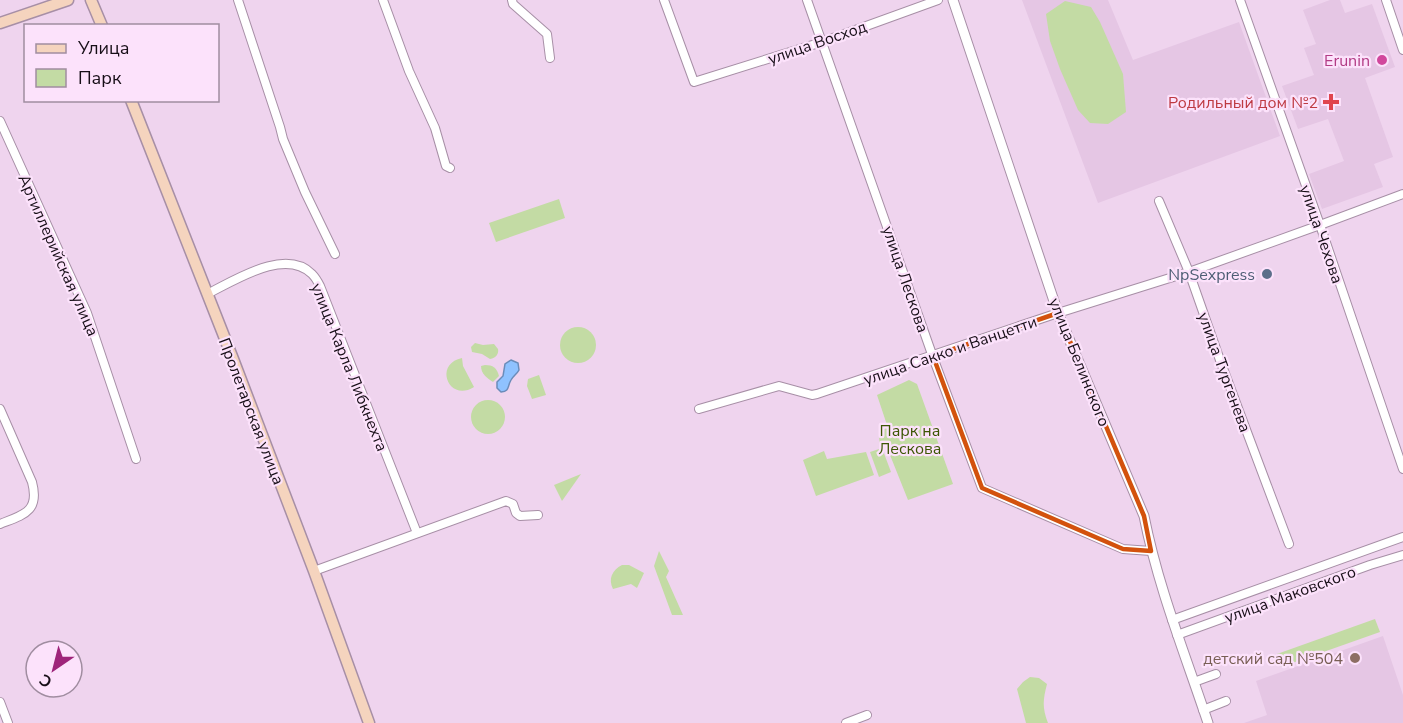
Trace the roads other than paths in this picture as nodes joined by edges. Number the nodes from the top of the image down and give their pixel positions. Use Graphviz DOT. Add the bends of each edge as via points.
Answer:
graph roads {
  1 [pos="68,0"];
  2 [pos="92,0"];
  3 [pos="237,0"];
  4 [pos="383,0"];
  5 [pos="512,0"];
  6 [pos="664,0"];
  7 [pos="807,0"];
  8 [pos="938,0"];
  9 [pos="953,0"];
  10 [pos="1240,0"];
  11 [pos="1386,0"];
  12 [pos="0,23"];
  13 [pos="101,24"];
  14 [pos="822,42"];
  15 [pos="1403,50"];
  16 [pos="550,58"];
  17 [pos="132,102"];
  18 [pos="0,121"];
  19 [pos="450,168"];
  20 [pos="1403,194"];
  21 [pos="1159,201"];
  22 [pos="1320,225"];
  23 [pos="335,254"];
  24 [pos="1189,272"];
  25 [pos="207,294"];
  26 [pos="1058,313"];
  27 [pos="933,356"];
  28 [pos="0,409"];
  29 [pos="699,409"];
  30 [pos="136,459"];
  31 [pos="1403,469"];
  32 [pos="538,514"];
  33 [pos="0,524"];
  34 [pos="417,533"];
  35 [pos="1403,537"];
  36 [pos="1290,544"];
  37 [pos="1151,551"];
  38 [pos="1403,555"];
  39 [pos="314,571"];
  40 [pos="1172,620"];
  41 [pos="1177,635"];
  42 [pos="1216,674"];
  43 [pos="1194,682"];
  44 [pos="1226,701"];
  45 [pos="0,702"];
  46 [pos="1203,710"];
  47 [pos="867,715"];
  48 [pos="8,723"];
  49 [pos="369,723"];
  50 [pos="846,723"];
  51 [pos="1208,723"];
  1 -- 12 [label="main road"];
  2 -- 13 [label="main road"];
  3 -- 23 [label="street" via="283,139"];
  4 -- 19 [label="street"];
  5 -- 16 [label="street" via="548,34"];
  6 -- 14 [label="street, улица Восход" via="694,82"];
  7 -- 14 [label="street, улица Лескова"];
  8 -- 14 [label="street, улица Восход"];
  9 -- 26 [label="street, улица Белинского"];
  10 -- 22 [label="street, улица Чехова"];
  11 -- 15 [label="street"];
  14 -- 27 [label="street, улица Лескова"];
  17 -- 25 [label="main road, Пролетарская улица"];
  18 -- 30 [label="street, Артиллерийская улица" via="87,313"];
  20 -- 22 [label="street, улица Сакко и Ванцетти"];
  21 -- 24 [label="street, улица Тургенева"];
  22 -- 24 [label="street, улица Сакко и Ванцетти"];
  22 -- 31 [label="street, улица Чехова"];
  24 -- 26 [label="street, улица Сакко и Ванцетти"];
  24 -- 36 [label="street, улица Тургенева"];
  25 -- 34 [label="street, улица Карла Либкнехта" via="258,269 287,263 311,273 320,286"];
  25 -- 39 [label="main road, Пролетарская улица"];
  26 -- 27 [label="street, улица Сакко и Ванцетти"];
  26 -- 37 [label="street, улица Белинского" via="1144,516"];
  27 -- 29 [label="street, улица Сакко и Ванцетти" via="813,395 779,386"];
  27 -- 37 [label="street, улица Лескова" via="982,488 1123,549"];
  28 -- 33 [label="street" via="35,495 24,514"];
  32 -- 34 [label="street" via="520,516 513,504 506,501"];
  34 -- 39 [label="street"];
  35 -- 40 [label="street"];
  37 -- 40 [label="street, улица Белинского"];
  38 -- 41 [label="street, улица Маковского"];
  39 -- 49 [label="main road, Пролетарская улица"];
  40 -- 41 [label="street, улица Белинского"];
  41 -- 43 [label="street, улица Белинского"];
  42 -- 43 [label="street"];
  43 -- 46 [label="street, улица Белинского"];
  44 -- 46 [label="street"];
  45 -- 48 [label="street"];
  46 -- 51 [label="street, улица Белинского"];
  47 -- 50 [label="street"];
}
